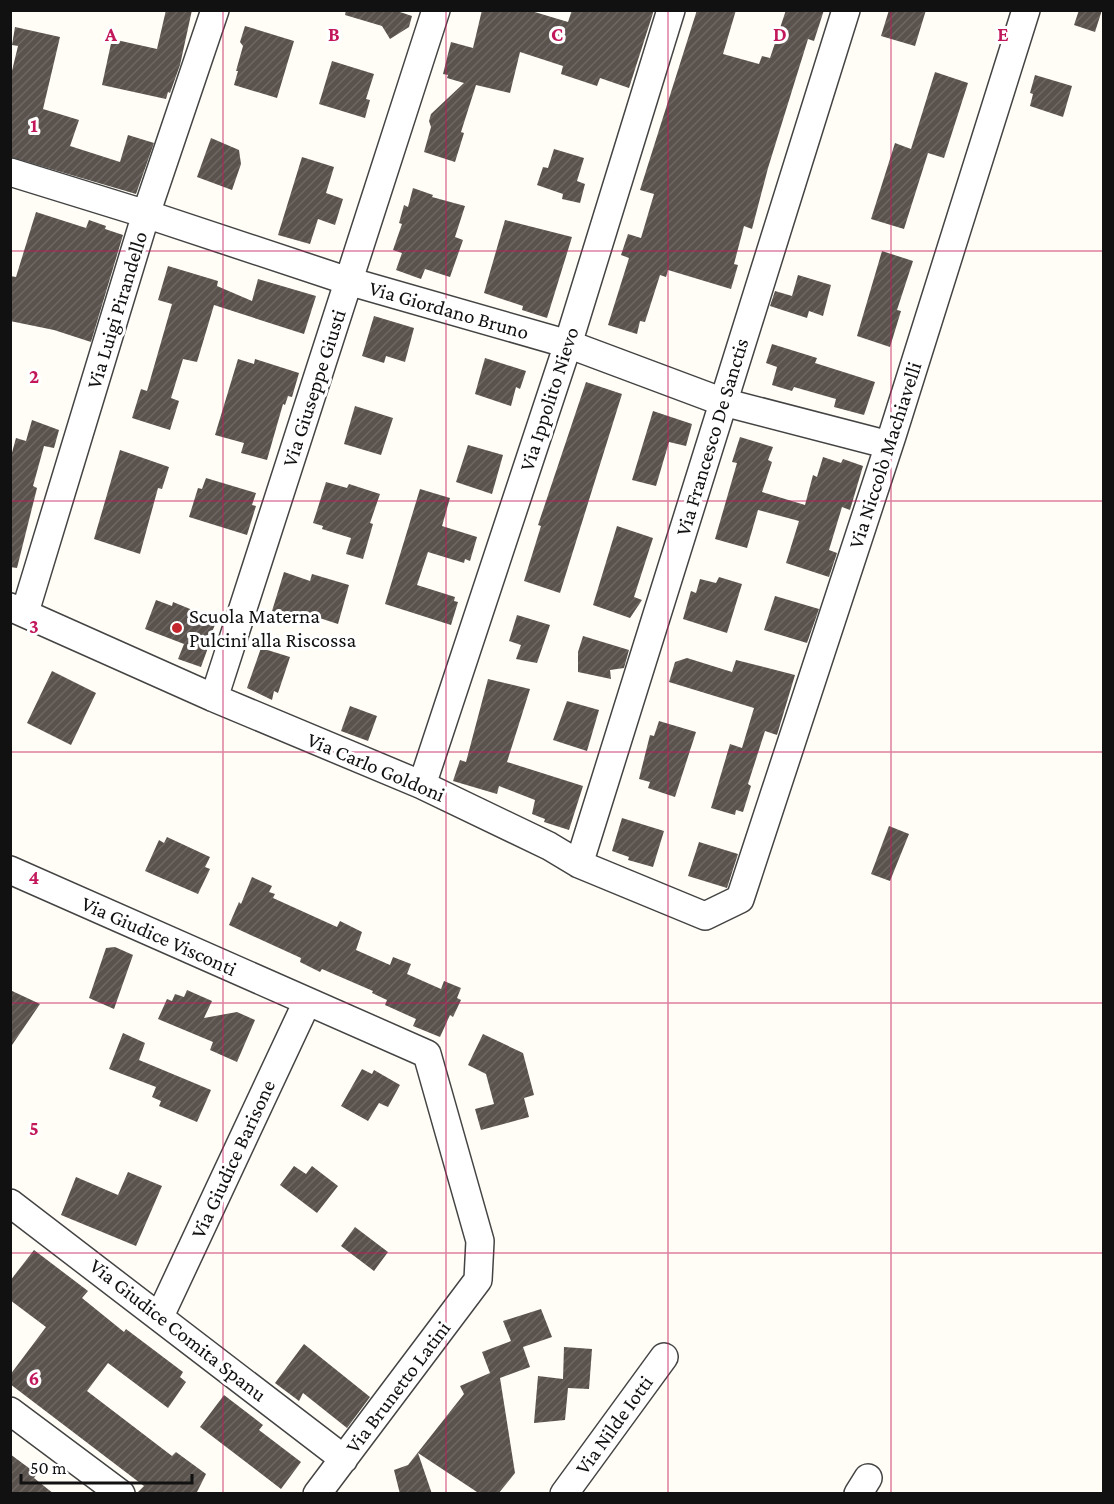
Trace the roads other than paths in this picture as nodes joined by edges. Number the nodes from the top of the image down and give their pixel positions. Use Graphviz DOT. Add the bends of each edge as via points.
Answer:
graph roads {
  1 [pos="215,10"];
  2 [pos="436,10"];
  3 [pos="670,10"];
  4 [pos="846,10"];
  5 [pos="1026,10"];
  6 [pos="10,172"];
  7 [pos="146,214"];
  8 [pos="348,281"];
  9 [pos="567,344"];
  10 [pos="723,402"];
  11 [pos="889,445"];
  12 [pos="18,610"];
  13 [pos="214,698"];
  14 [pos="422,785"];
  15 [pos="579,864"];
  16 [pos="10,870"];
  17 [pos="740,899"];
  18 [pos="307,1002"];
  19 [pos="10,1203"];
  20 [pos="478,1280"];
  21 [pos="160,1316"];
  22 [pos="664,1357"];
  23 [pos="10,1410"];
  24 [pos="344,1459"];
  25 [pos="121,1494"];
  26 [pos="317,1494"];
  27 [pos="564,1494"];
  1 -- 7 [label="street, Via Luigi Pirandello"];
  2 -- 8 [label="street, Via Giuseppe Giusti"];
  3 -- 9 [label="street, Via Ippolito Nievo"];
  4 -- 10 [label="street, Via Francesco De Sanctis"];
  5 -- 11 [label="street, Via Niccolò Machiavelli"];
  6 -- 7 [label="street, Via Giordano Bruno"];
  7 -- 8 [label="street, Via Giordano Bruno"];
  7 -- 12 [label="street, Via Luigi Pirandello"];
  8 -- 9 [label="street, Via Giordano Bruno"];
  8 -- 13 [label="street, Via Giuseppe Giusti"];
  9 -- 10 [label="street, Via Giordano Bruno"];
  9 -- 14 [label="street, Via Ippolito Nievo"];
  10 -- 11 [label="street, Via Giordano Bruno"];
  10 -- 15 [label="street, Via Francesco De Sanctis"];
  11 -- 17 [label="street, Via Niccolò Machiavelli"];
  12 -- 13 [label="street, Via Carlo Goldoni"];
  13 -- 14 [label="street, Via Carlo Goldoni"];
  14 -- 15 [label="street, Via Carlo Goldoni"];
  15 -- 17 [label="street, Via Carlo Goldoni" via="705,916"];
  16 -- 18 [label="street, Via Giudice Visconti"];
  18 -- 20 [label="street, Via Giudice Visconti" via="427,1054 480,1241"];
  18 -- 21 [label="street, Via Giudice Barisone"];
  19 -- 21 [label="street, Via Giudice Comita Spanu"];
  20 -- 24 [label="street, Via Brunetto Latini"];
  21 -- 24 [label="street, Via Giudice Comita Spanu"];
  22 -- 27 [label="street, Via Nilde Iotti"];
  23 -- 25 [label="street"];
  24 -- 26 [label="street, Via Brunetto Latini"];
}
